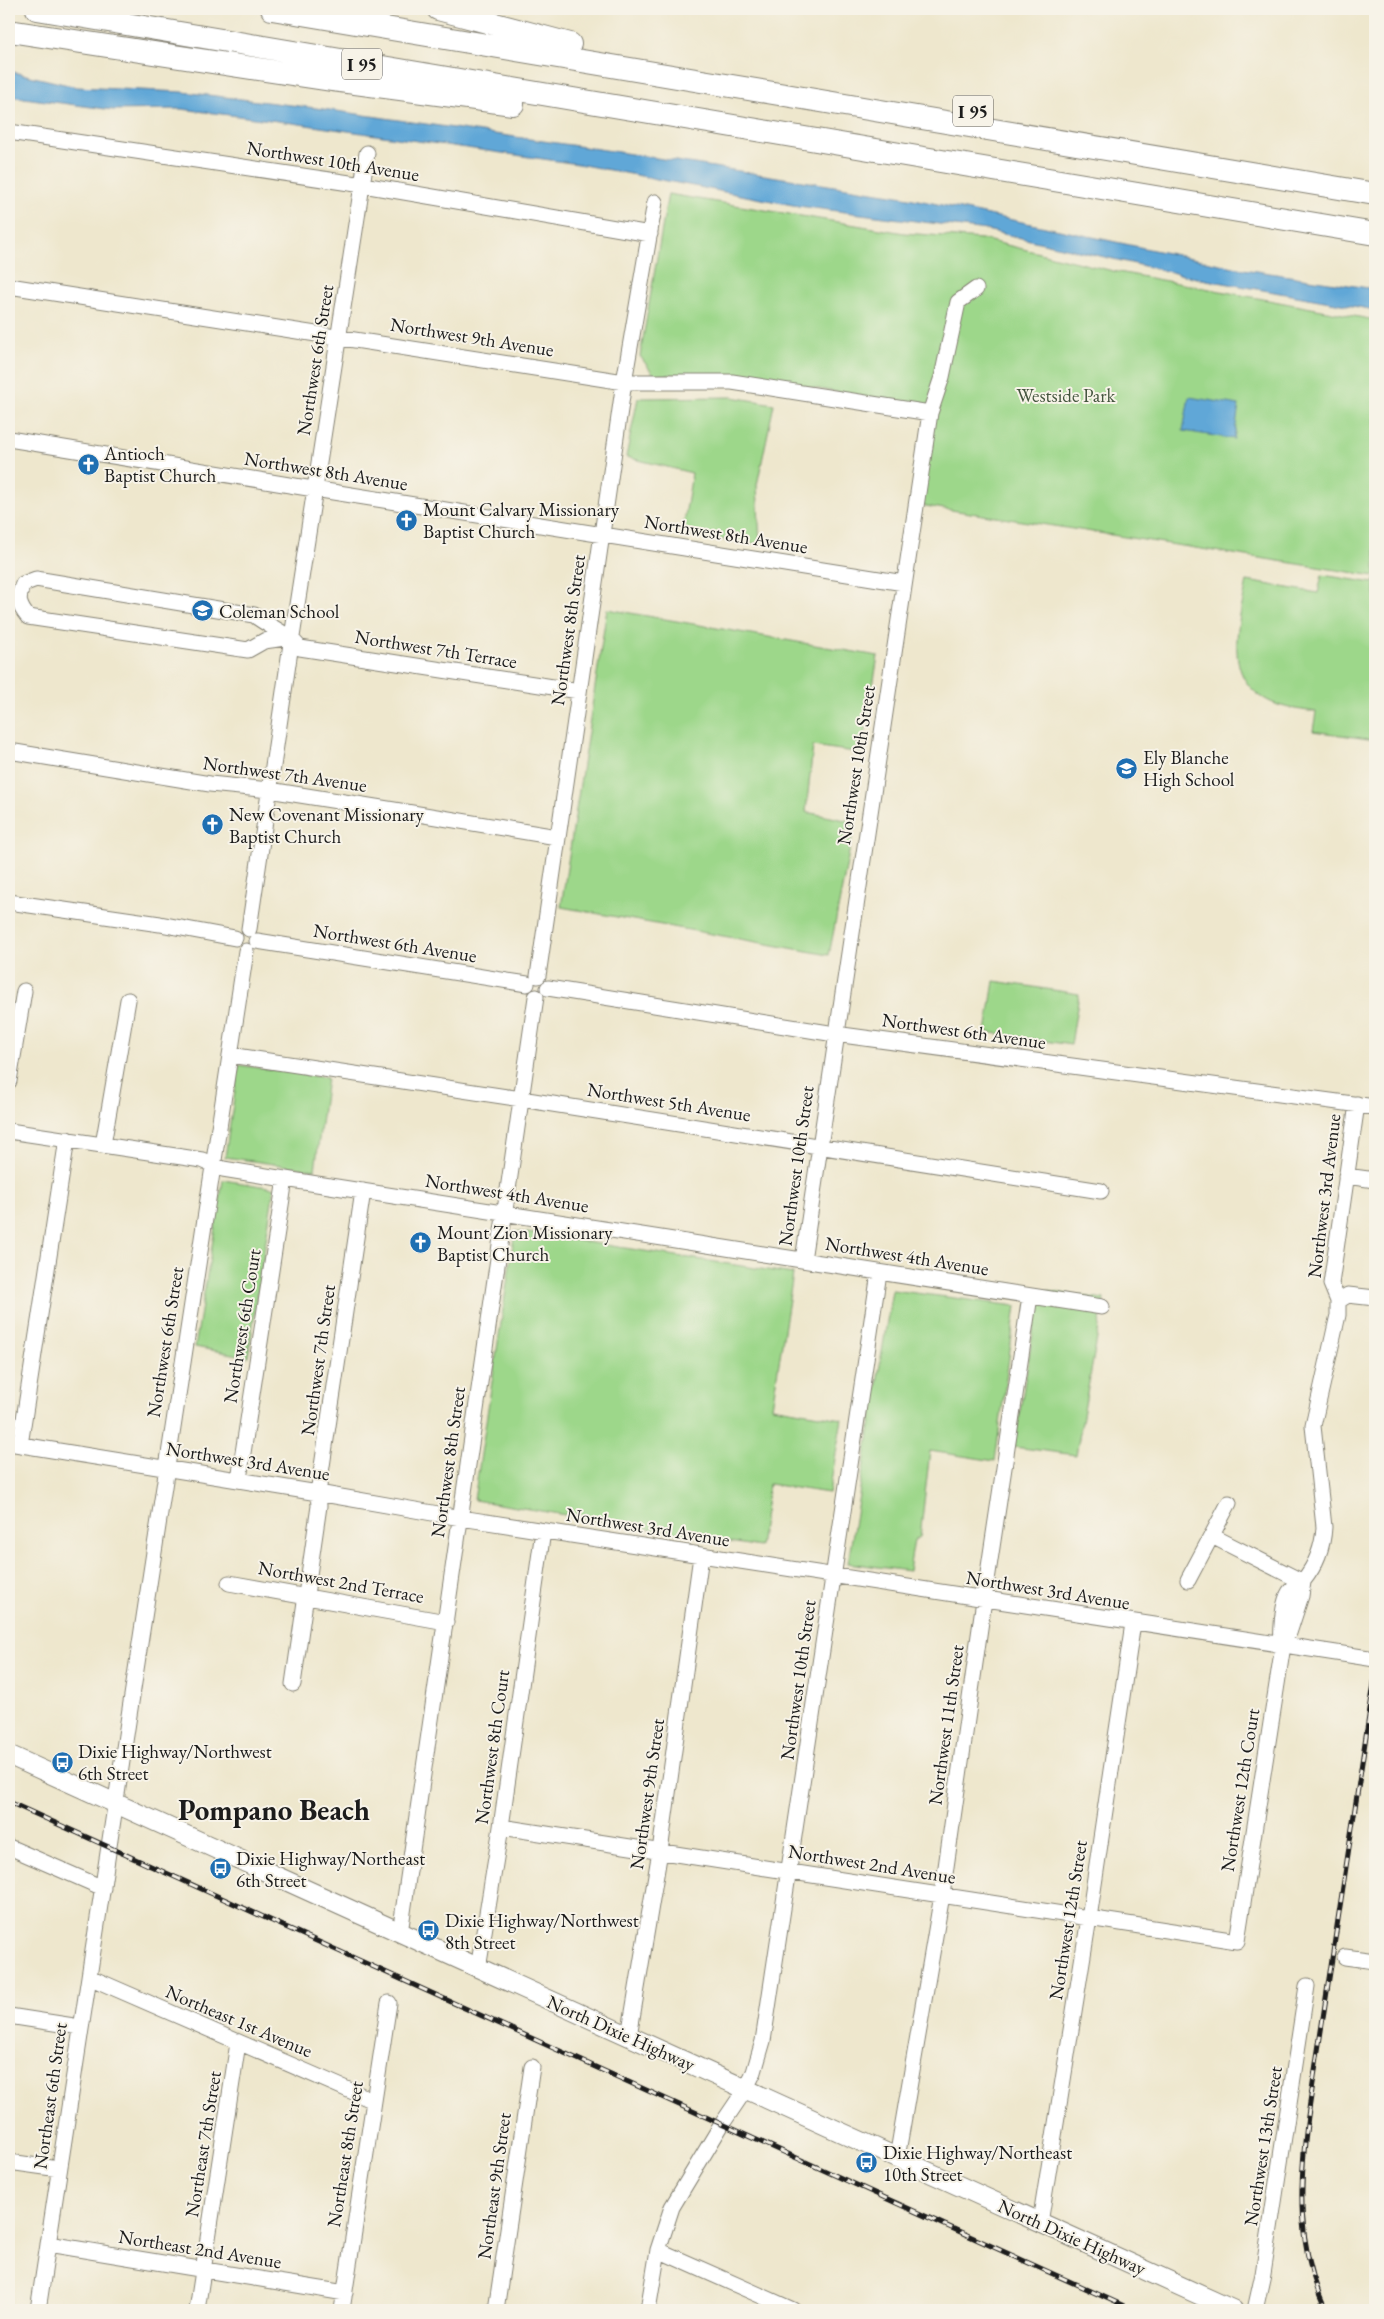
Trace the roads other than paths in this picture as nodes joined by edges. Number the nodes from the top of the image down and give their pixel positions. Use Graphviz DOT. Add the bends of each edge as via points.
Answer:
graph roads {
  1 [pos="37,9"];
  2 [pos="122,9"];
  3 [pos="272,9"];
  4 [pos="362,9"];
  5 [pos="438,9"];
  6 [pos="9,25"];
  7 [pos="9,30"];
  8 [pos="98,43"];
  9 [pos="570,44"];
  10 [pos="686,118"];
  11 [pos="9,132"];
  12 [pos="367,153"];
  13 [pos="1375,179"];
  14 [pos="363,185"];
  15 [pos="1375,194"];
  16 [pos="655,202"];
  17 [pos="1375,220"];
  18 [pos="650,234"];
  19 [pos="1375,234"];
  20 [pos="9,286"];
  21 [pos="976,288"];
  22 [pos="338,336"];
  23 [pos="624,382"];
  24 [pos="930,412"];
  25 [pos="9,439"];
  26 [pos="315,490"];
  27 [pos="602,534"];
  28 [pos="904,583"];
  29 [pos="292,637"];
  30 [pos="579,691"];
  31 [pos="9,751"];
  32 [pos="269,790"];
  33 [pos="557,837"];
  34 [pos="9,902"];
  35 [pos="253,935"];
  36 [pos="236,938"];
  37 [pos="246,951"];
  38 [pos="533,980"];
  39 [pos="24,991"];
  40 [pos="542,992"];
  41 [pos="128,1000"];
  42 [pos="835,1034"];
  43 [pos="230,1055"];
  44 [pos="9,1081"];
  45 [pos="521,1098"];
  46 [pos="1356,1104"];
  47 [pos="1375,1107"];
  48 [pos="9,1130"];
  49 [pos="67,1139"];
  50 [pos="103,1145"];
  51 [pos="820,1146"];
  52 [pos="213,1166"];
  53 [pos="1346,1176"];
  54 [pos="285,1179"];
  55 [pos="1375,1180"];
  56 [pos="362,1191"];
  57 [pos="1101,1191"];
  58 [pos="503,1212"];
  59 [pos="803,1260"];
  60 [pos="878,1273"];
  61 [pos="1030,1296"];
  62 [pos="1375,1298"];
  63 [pos="1338,1301"];
  64 [pos="1102,1307"];
  65 [pos="14,1444"];
  66 [pos="166,1468"];
  67 [pos="239,1479"];
  68 [pos="318,1492"];
  69 [pos="1228,1503"];
  70 [pos="461,1518"];
  71 [pos="543,1531"];
  72 [pos="1212,1536"];
  73 [pos="701,1556"];
  74 [pos="833,1576"];
  75 [pos="1188,1580"];
  76 [pos="1303,1582"];
  77 [pos="228,1583"];
  78 [pos="306,1595"];
  79 [pos="984,1600"];
  80 [pos="446,1622"];
  81 [pos="1133,1623"];
  82 [pos="1282,1644"];
  83 [pos="1375,1659"];
  84 [pos="293,1684"];
  85 [pos="9,1755"];
  86 [pos="117,1804"];
  87 [pos="501,1826"];
  88 [pos="9,1847"];
  89 [pos="660,1851"];
  90 [pos="790,1871"];
  91 [pos="103,1888"];
  92 [pos="942,1894"];
  93 [pos="1089,1918"];
  94 [pos="400,1933"];
  95 [pos="1237,1941"];
  96 [pos="1345,1957"];
  97 [pos="1375,1961"];
  98 [pos="478,1969"];
  99 [pos="89,1977"];
  100 [pos="1307,1986"];
  101 [pos="388,2003"];
  102 [pos="9,2016"];
  103 [pos="80,2027"];
  104 [pos="629,2036"];
  105 [pos="238,2043"];
  106 [pos="532,2067"];
  107 [pos="745,2090"];
  108 [pos="374,2101"];
  109 [pos="897,2158"];
  110 [pos="9,2162"];
  111 [pos="59,2169"];
  112 [pos="1040,2223"];
  113 [pos="48,2244"];
  114 [pos="658,2250"];
  115 [pos="204,2270"];
  116 [pos="345,2293"];
  117 [pos="38,2310"];
  118 [pos="197,2310"];
  119 [pos="342,2310"];
  120 [pos="496,2310"];
  121 [pos="648,2310"];
  122 [pos="792,2310"];
  123 [pos="1233,2310"];
  124 [pos="1255,2310"];
  1 -- 10 [label="highway, I 95"];
  2 -- 17 [label="highway"];
  3 -- 15 [label="highway"];
  4 -- 9 [label="highway, I 95"];
  5 -- 9 [label="highway"];
  6 -- 8 [label="highway"];
  7 -- 8 [label="highway"];
  8 -- 10 [label="highway" via="331,80 602,116"];
  9 -- 13 [label="highway, I 95"];
  10 -- 19 [label="highway, I 95"];
  11 -- 14 [label="street, Northwest 10th Avenue"];
  12 -- 14 [label="street, Northwest 6th Street"];
  14 -- 18 [label="street, Northwest 10th Avenue"];
  14 -- 22 [label="street, Northwest 6th Street"];
  16 -- 18 [label="street, Northwest 8th Street"];
  18 -- 23 [label="street, Northwest 8th Street"];
  20 -- 22 [label="street, Northwest 9th Avenue"];
  21 -- 24 [label="street, Northwest 10th Street" via="958,302 942,377"];
  22 -- 23 [label="street, Northwest 9th Avenue"];
  22 -- 26 [label="street, Northwest 6th Street"];
  23 -- 24 [label="street, Northwest 9th Avenue" via="732,382"];
  23 -- 27 [label="street, Northwest 8th Street"];
  24 -- 28 [label="street, Northwest 10th Street"];
  25 -- 26 [label="street, Northwest 8th Avenue"];
  26 -- 27 [label="street, Northwest 8th Avenue"];
  26 -- 29 [label="street, Northwest 6th Street"];
  27 -- 28 [label="street, Northwest 8th Avenue"];
  27 -- 30 [label="street, Northwest 8th Street"];
  28 -- 42 [label="street, Northwest 10th Street"];
  29 -- 29 [label="street, Northwest 7th Terrace" via="264,641 248,650 28,617 20,607 18,596 23,584 36,579 254,615"];
  29 -- 30 [label="street, Northwest 7th Terrace" via="300,648"];
  29 -- 32 [label="street, Northwest 6th Street"];
  30 -- 33 [label="street, Northwest 8th Street"];
  31 -- 32 [label="street, Northwest 7th Avenue" via="210,784"];
  32 -- 33 [label="street, Northwest 7th Avenue"];
  32 -- 35 [label="street, Northwest 6th Street"];
  33 -- 38 [label="street, Northwest 8th Street"];
  34 -- 36 [label="street"];
  35 -- 36 [label="street" via="242,930"];
  35 -- 37 [label="street" via="255,947"];
  35 -- 38 [label="street, Northwest 6th Avenue"];
  36 -- 37 [label="street" via="236,945"];
  37 -- 43 [label="street, Northwest 6th Street"];
  38 -- 40 [label="street" via="547,981"];
  39 -- 44 [label="street"];
  40 -- 42 [label="street, Northwest 6th Avenue"];
  40 -- 45 [label="street, Northwest 8th Street"];
  41 -- 50 [label="street"];
  42 -- 46 [label="street, Northwest 6th Avenue"];
  42 -- 51 [label="street, Northwest 10th Street"];
  43 -- 45 [label="street, Northwest 5th Avenue"];
  43 -- 52 [label="street, Northwest 6th Street"];
  45 -- 51 [label="street, Northwest 5th Avenue"];
  45 -- 58 [label="street, Northwest 8th Street"];
  46 -- 47 [label="street, Northwest 6th Avenue"];
  46 -- 53 [label="street, Northwest 3rd Avenue"];
  48 -- 49 [label="street, Northwest 4th Avenue"];
  49 -- 50 [label="street, Northwest 4th Avenue"];
  49 -- 65 [label="street"];
  50 -- 52 [label="street, Northwest 4th Avenue" via="202,1160"];
  51 -- 57 [label="street, Northwest 5th Avenue"];
  51 -- 59 [label="street, Northwest 10th Street"];
  52 -- 54 [label="street, Northwest 4th Avenue"];
  52 -- 66 [label="street, Northwest 6th Street"];
  53 -- 55 [label="street"];
  53 -- 63 [label="street, Northwest 3rd Avenue" via="1331,1284"];
  54 -- 56 [label="street, Northwest 4th Avenue"];
  54 -- 67 [label="street, Northwest 6th Court"];
  56 -- 58 [label="street, Northwest 4th Avenue"];
  56 -- 68 [label="street, Northwest 7th Street"];
  58 -- 59 [label="street, Northwest 4th Avenue"];
  58 -- 70 [label="street, Northwest 8th Street"];
  59 -- 60 [label="street, Northwest 4th Avenue"];
  60 -- 61 [label="street, Northwest 4th Avenue"];
  60 -- 74 [label="street, Northwest 10th Street"];
  61 -- 64 [label="street, Northwest 4th Avenue"];
  61 -- 79 [label="street, Northwest 11th Street"];
  62 -- 63 [label="street" via="1348,1295"];
  63 -- 76 [label="street, Northwest 3rd Avenue" via="1338,1315 1313,1426 1323,1543 1320,1555"];
  65 -- 66 [label="street, Northwest 3rd Avenue"];
  66 -- 67 [label="street, Northwest 3rd Avenue"];
  66 -- 86 [label="street, Northwest 6th Street"];
  67 -- 68 [label="street, Northwest 3rd Avenue"];
  68 -- 70 [label="street, Northwest 3rd Avenue"];
  68 -- 78 [label="street, Northwest 7th Street" via="319,1506"];
  69 -- 72 [label="street"];
  70 -- 71 [label="street, Northwest 3rd Avenue"];
  70 -- 80 [label="street, Northwest 8th Street"];
  71 -- 73 [label="street, Northwest 3rd Avenue"];
  71 -- 87 [label="street, Northwest 8th Court"];
  72 -- 75 [label="street"];
  72 -- 76 [label="street"];
  73 -- 74 [label="street, Northwest 3rd Avenue"];
  73 -- 89 [label="street, Northwest 9th Street"];
  74 -- 79 [label="street, Northwest 3rd Avenue"];
  74 -- 90 [label="street, Northwest 10th Street"];
  76 -- 82 [label="street, Northwest 3rd Avenue" via="1290,1590 1285,1604"];
  77 -- 78 [label="street, Northwest 2nd Terrace"];
  78 -- 80 [label="street, Northwest 2nd Terrace"];
  78 -- 84 [label="street, Northwest 7th Street"];
  79 -- 81 [label="street, Northwest 3rd Avenue"];
  79 -- 92 [label="street, Northwest 11th Street"];
  80 -- 94 [label="street, Northwest 8th Street"];
  81 -- 82 [label="street, Northwest 3rd Avenue"];
  81 -- 93 [label="street, Northwest 12th Street"];
  82 -- 83 [label="street, Northwest 3rd Avenue"];
  82 -- 95 [label="street, Northwest 12th Court"];
  85 -- 86 [label="main road, North Dixie Highway"];
  86 -- 91 [label="street, Northwest 6th Street"];
  86 -- 94 [label="main road, North Dixie Highway"];
  87 -- 89 [label="street, Northwest 2nd Avenue"];
  87 -- 98 [label="street, Northwest 8th Court"];
  88 -- 91 [label="street"];
  89 -- 90 [label="street, Northwest 2nd Avenue"];
  89 -- 104 [label="street, Northwest 9th Street"];
  90 -- 92 [label="street, Northwest 2nd Avenue"];
  90 -- 107 [label="street, Northwest 10th Street" via="764,2041"];
  91 -- 99 [label="street, Northeast 6th Street"];
  92 -- 93 [label="street, Northwest 2nd Avenue"];
  92 -- 109 [label="street, Northwest 11th Street"];
  93 -- 95 [label="street, Northwest 2nd Avenue"];
  93 -- 112 [label="street, Northwest 12th Street"];
  94 -- 98 [label="main road, North Dixie Highway"];
  96 -- 97 [label="street"];
  98 -- 104 [label="main road, North Dixie Highway"];
  99 -- 103 [label="street, Northeast 6th Street"];
  99 -- 105 [label="street, Northeast 1st Avenue"];
  100 -- 124 [label="street, Northwest 13th Street"];
  101 -- 108 [label="street, Northeast 8th Street"];
  102 -- 103 [label="street"];
  103 -- 111 [label="street, Northeast 6th Street"];
  104 -- 107 [label="main road, North Dixie Highway"];
  105 -- 108 [label="street, Northeast 1st Avenue"];
  105 -- 115 [label="street, Northeast 7th Street"];
  106 -- 120 [label="street, Northeast 9th Street"];
  107 -- 109 [label="main road, North Dixie Highway"];
  107 -- 114 [label="street, Northwest 10th Street" via="672,2207"];
  108 -- 116 [label="street, Northeast 8th Street"];
  109 -- 112 [label="main road, North Dixie Highway"];
  110 -- 111 [label="street"];
  111 -- 113 [label="street, Northeast 6th Street"];
  112 -- 123 [label="main road, North Dixie Highway"];
  113 -- 115 [label="street, Northeast 2nd Avenue"];
  113 -- 117 [label="street, Northeast 6th Street"];
  114 -- 121 [label="street, Northwest 10th Street"];
  114 -- 122 [label="street"];
  115 -- 116 [label="street, Northeast 2nd Avenue"];
  115 -- 118 [label="street, Northeast 7th Street"];
  116 -- 119 [label="street, Northeast 8th Street"];
}
